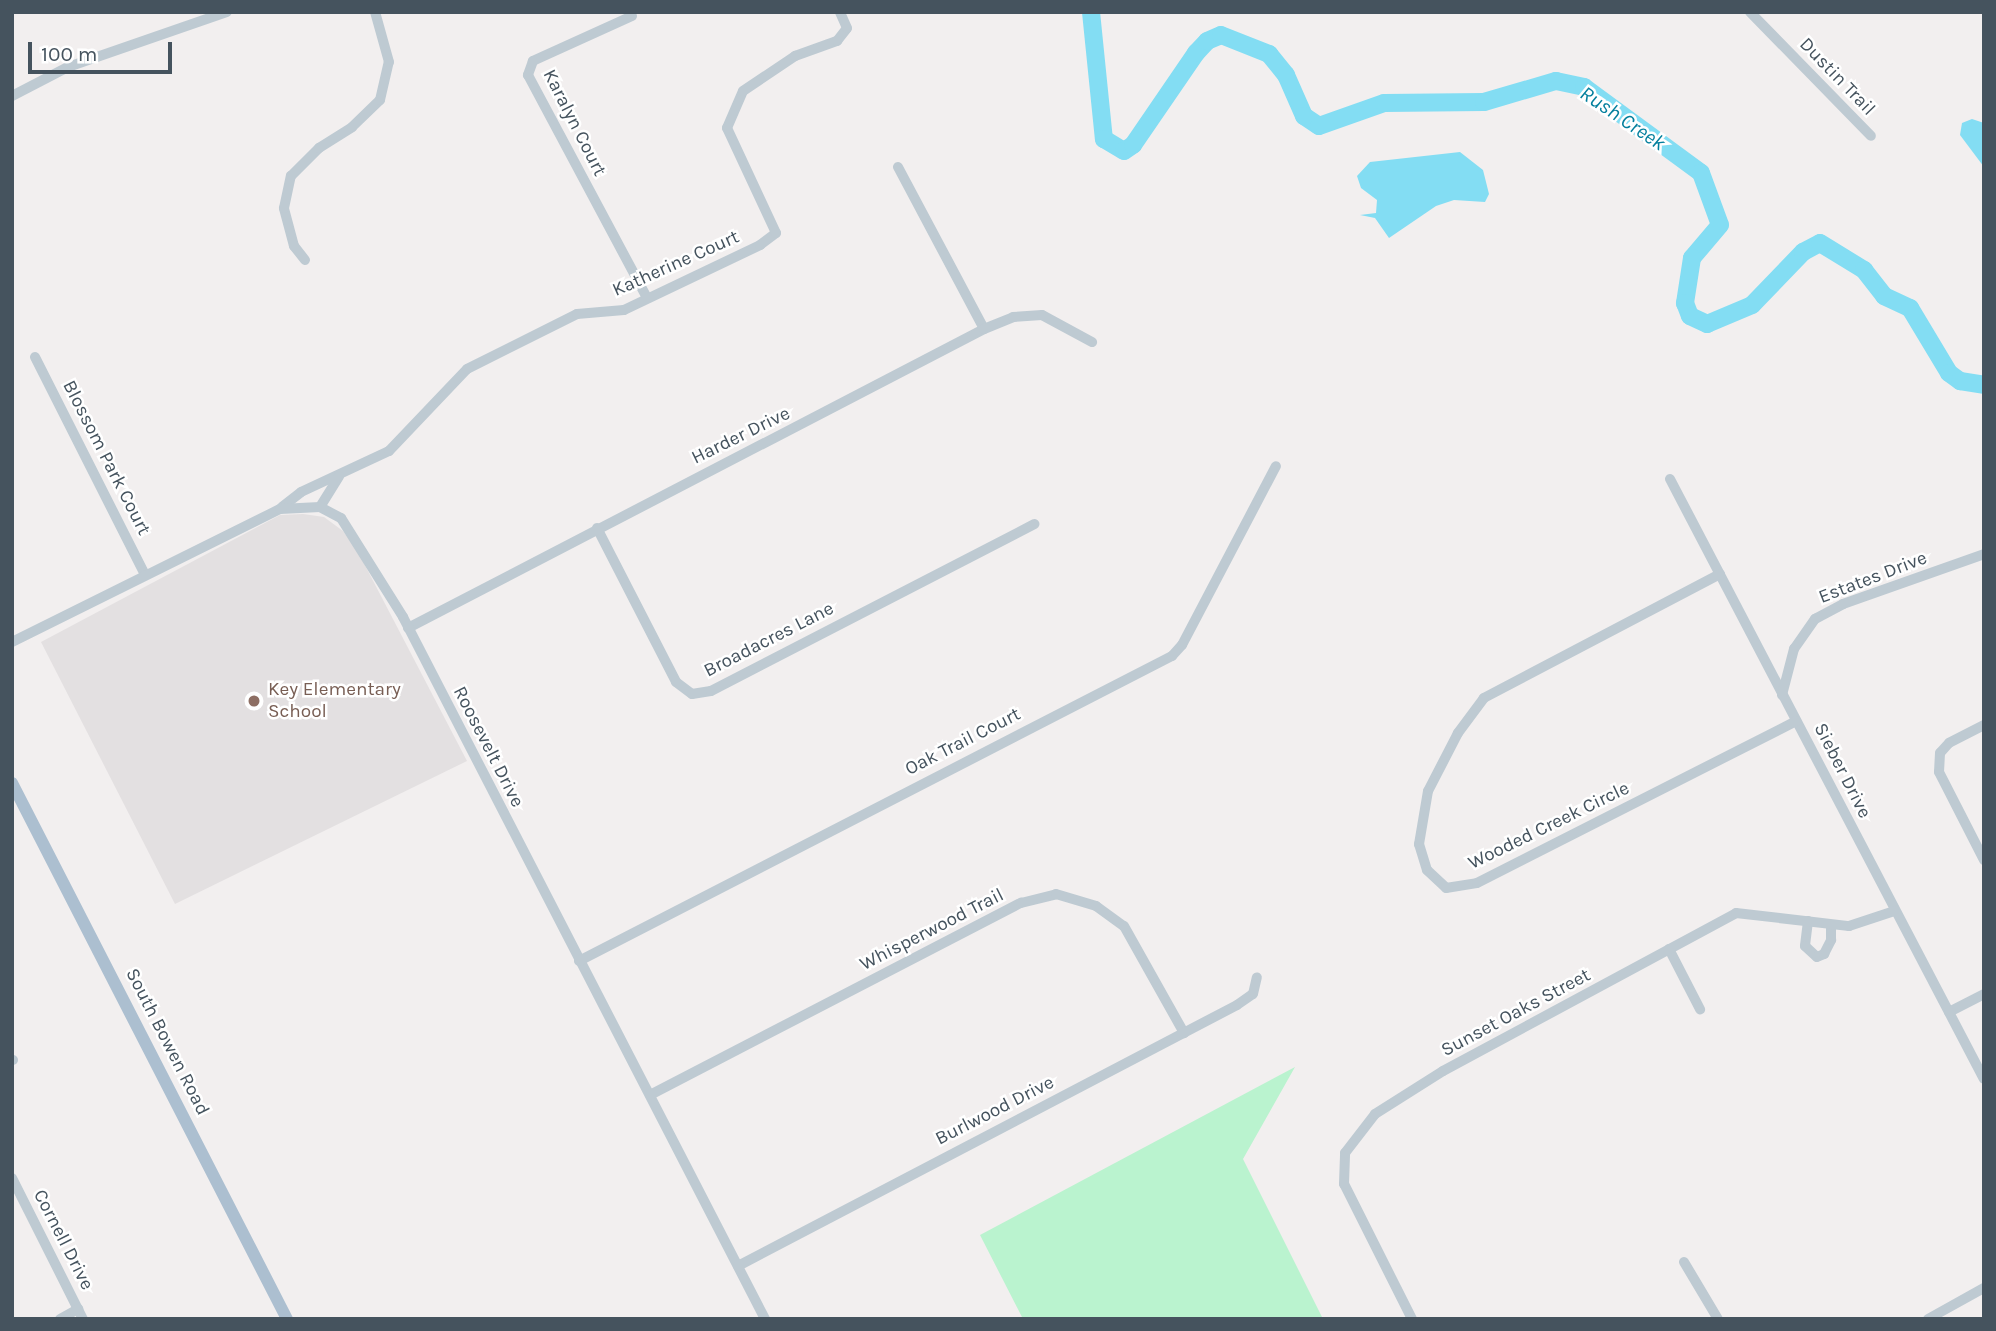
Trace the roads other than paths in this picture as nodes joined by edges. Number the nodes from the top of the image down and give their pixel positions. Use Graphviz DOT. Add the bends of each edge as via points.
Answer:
graph roads {
  1 [pos="227,12"];
  2 [pos="375,12"];
  3 [pos="840,12"];
  4 [pos="1750,12"];
  5 [pos="632,16"];
  6 [pos="12,96"];
  7 [pos="1871,136"];
  8 [pos="898,167"];
  9 [pos="305,260"];
  10 [pos="647,298"];
  11 [pos="984,329"];
  12 [pos="1092,342"];
  13 [pos="35,356"];
  14 [pos="1276,466"];
  15 [pos="342,474"];
  16 [pos="1670,479"];
  17 [pos="320,507"];
  18 [pos="280,509"];
  19 [pos="1034,524"];
  20 [pos="597,528"];
  21 [pos="1984,554"];
  22 [pos="1720,574"];
  23 [pos="145,575"];
  24 [pos="408,628"];
  25 [pos="12,642"];
  26 [pos="1782,695"];
  27 [pos="1796,721"];
  28 [pos="1984,725"];
  29 [pos="12,783"];
  30 [pos="1984,860"];
  31 [pos="1894,911"];
  32 [pos="1808,921"];
  33 [pos="1831,926"];
  34 [pos="1669,949"];
  35 [pos="579,961"];
  36 [pos="1257,977"];
  37 [pos="1984,994"];
  38 [pos="1700,1009"];
  39 [pos="1949,1012"];
  40 [pos="1184,1033"];
  41 [pos="1984,1079"];
  42 [pos="650,1096"];
  43 [pos="12,1178"];
  44 [pos="17,1200"];
  45 [pos="1685,1262"];
  46 [pos="738,1266"];
  47 [pos="1984,1288"];
  48 [pos="81,1314"];
  49 [pos="60,1319"];
  50 [pos="287,1319"];
  51 [pos="765,1319"];
  52 [pos="1412,1319"];
  53 [pos="1718,1319"];
  54 [pos="1928,1319"];
  1 -- 6 [label="street" via="68,67"];
  2 -- 9 [label="street" via="389,62 380,100 291,176 284,208 294,246"];
  3 -- 10 [label="street, Katherine Court" via="847,28 837,41 795,56 743,91 727,128 776,233 761,245"];
  4 -- 7 [label="street, Dustin Trail"];
  5 -- 10 [label="street, Karalyn Court" via="533,61 528,75"];
  8 -- 11 [label="street"];
  10 -- 15 [label="street, Katherine Court" via="624,310 577,314 467,369 389,450"];
  11 -- 12 [label="street, Harder Drive" via="1013,317 1042,315"];
  11 -- 20 [label="street, Harder Drive"];
  13 -- 23 [label="street, Blossom Park Court"];
  14 -- 35 [label="street, Oak Trail Court" via="1172,656"];
  15 -- 17 [label="street, Katherine Court"];
  15 -- 18 [label="street, Katherine Court" via="301,492"];
  16 -- 22 [label="street, Sieber Drive"];
  17 -- 18 [label="street"];
  17 -- 24 [label="street, Roosevelt Drive" via="349,527"];
  18 -- 23 [label="street"];
  19 -- 20 [label="street, Broadacres Lane" via="712,691 697,694 684,691 676,682"];
  20 -- 24 [label="street, Harder Drive"];
  21 -- 26 [label="street, Estates Drive" via="1843,604 1815,619 1794,649"];
  22 -- 26 [label="street, Sieber Drive"];
  22 -- 27 [label="street, Wooded Creek Circle" via="1484,698 1458,733 1428,791 1419,844 1427,870 1446,888 1477,883"];
  23 -- 25 [label="street"];
  24 -- 35 [label="street, Roosevelt Drive"];
  26 -- 27 [label="street, Sieber Drive"];
  27 -- 31 [label="street, Sieber Drive"];
  28 -- 30 [label="street" via="1949,743 1940,753 1939,772"];
  29 -- 50 [label="main road, South Bowen Road"];
  31 -- 33 [label="street, Sunset Oaks Street" via="1857,925"];
  31 -- 39 [label="street, Sieber Drive"];
  32 -- 33 [label="street, Sunset Oaks Street"];
  32 -- 33 [label="street" via="1805,946 1817,957 1831,940"];
  32 -- 34 [label="street, Sunset Oaks Street" via="1736,913"];
  34 -- 38 [label="street"];
  34 -- 52 [label="street, Sunset Oaks Street" via="1443,1071 1375,1114 1350,1142 1342,1164 1344,1184"];
  35 -- 42 [label="street, Roosevelt Drive"];
  36 -- 40 [label="street, Burlwood Drive" via="1253,994"];
  37 -- 39 [label="street"];
  39 -- 41 [label="street, Sieber Drive"];
  40 -- 42 [label="street, Whisperwood Trail" via="1124,926 1096,905 1056,894 1021,903"];
  40 -- 46 [label="street, Burlwood Drive"];
  42 -- 46 [label="street, Roosevelt Drive"];
  43 -- 44 [label="street, Cornell Drive"];
  44 -- 48 [label="street, Cornell Drive"];
  45 -- 53 [label="street"];
  46 -- 51 [label="street, Roosevelt Drive"];
  47 -- 54 [label="street"];
  48 -- 49 [label="street"];
}
